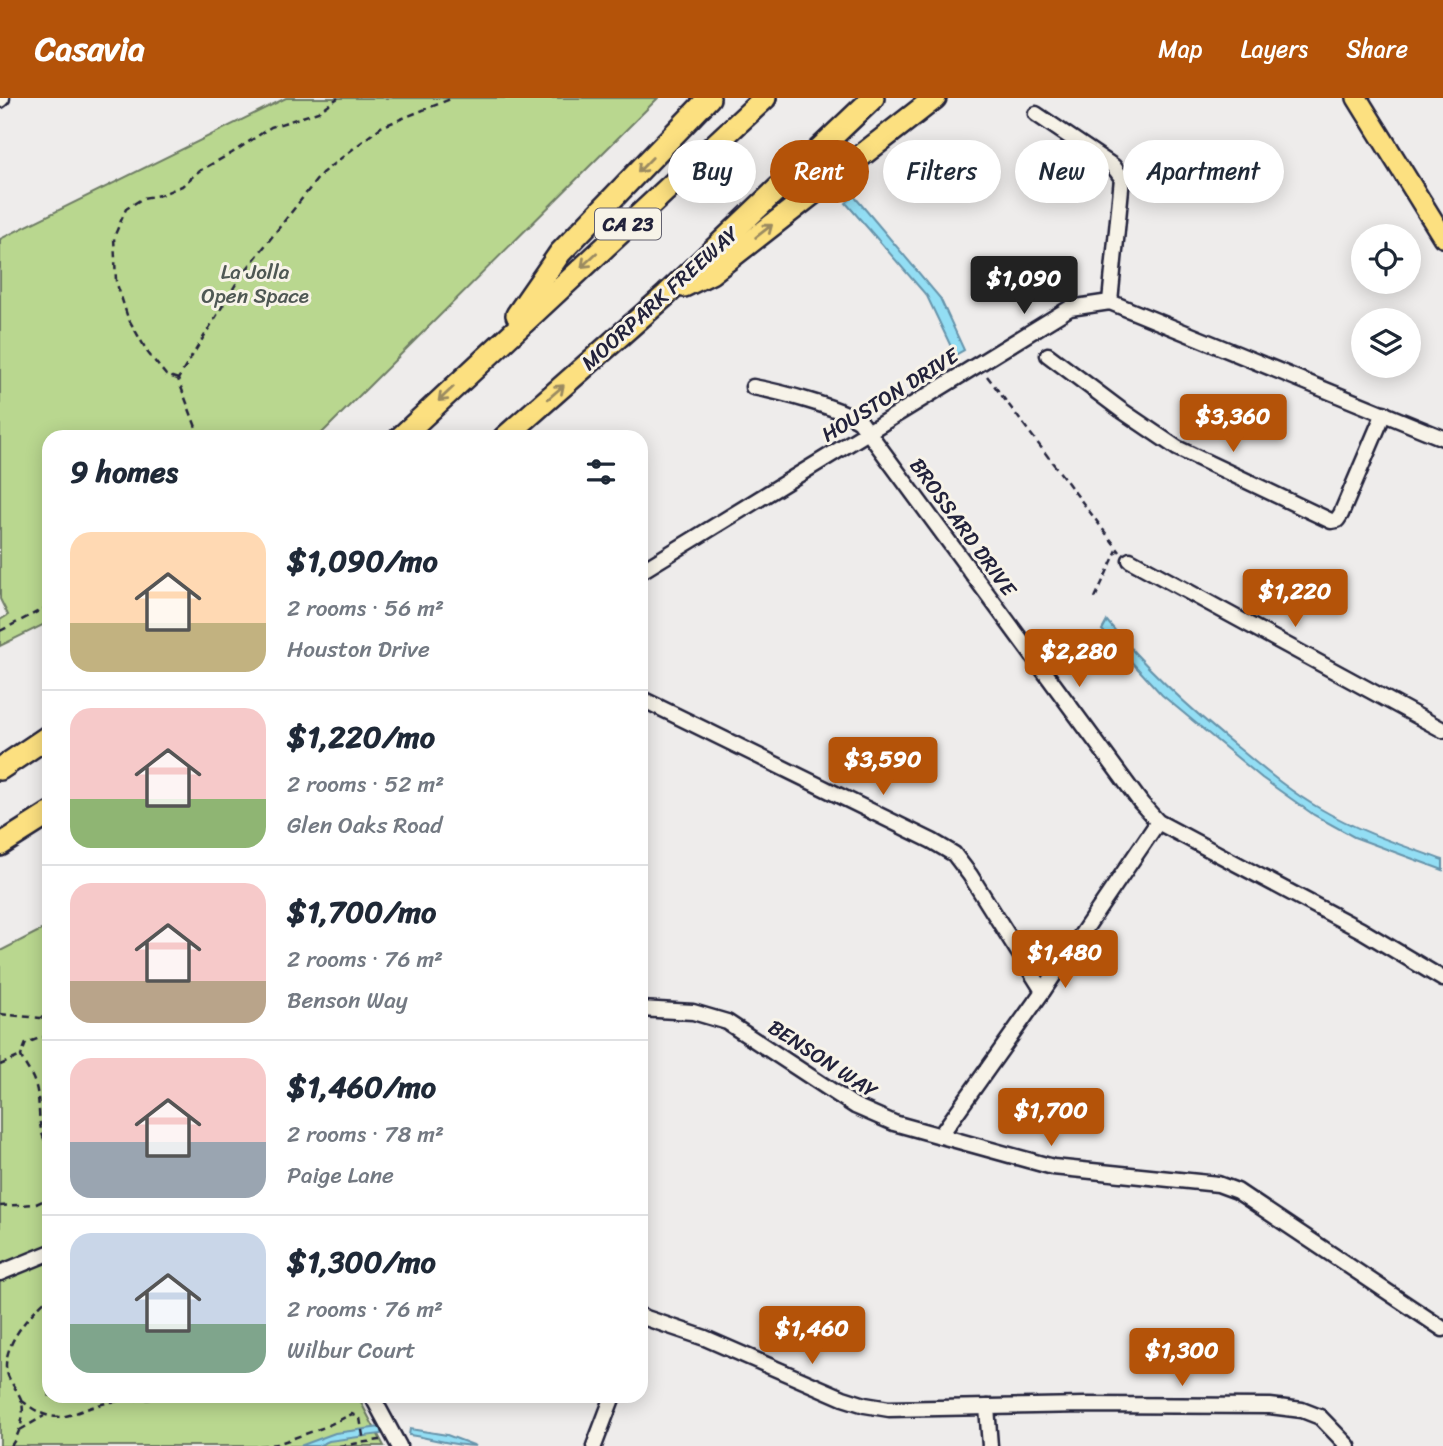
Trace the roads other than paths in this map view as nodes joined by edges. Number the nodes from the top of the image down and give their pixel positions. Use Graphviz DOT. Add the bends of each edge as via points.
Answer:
graph roads {
  1 [pos="709,98"];
  2 [pos="765,98"];
  3 [pos="873,98"];
  4 [pos="935,98"];
  5 [pos="1357,98"];
  6 [pos="1035,114"];
  7 [pos="1443,237"];
  8 [pos="666,295"];
  9 [pos="1110,302"];
  10 [pos="491,351"];
  11 [pos="1048,355"];
  12 [pos="753,387"];
  13 [pos="1384,413"];
  14 [pos="408,430"];
  15 [pos="514,430"];
  16 [pos="869,433"];
  17 [pos="1443,439"];
  18 [pos="1128,558"];
  19 [pos="648,567"];
  20 [pos="648,702"];
  21 [pos="1443,730"];
  22 [pos="42,741"];
  23 [pos="0,769"];
  24 [pos="42,818"];
  25 [pos="1158,822"];
  26 [pos="0,845"];
  27 [pos="1443,979"];
  28 [pos="1043,991"];
  29 [pos="648,1009"];
  30 [pos="940,1136"];
  31 [pos="42,1255"];
  32 [pos="0,1273"];
  33 [pos="648,1322"];
  34 [pos="1443,1329"];
  35 [pos="376,1403"];
  36 [pos="611,1403"];
  37 [pos="987,1408"];
  38 [pos="397,1442"];
  39 [pos="594,1446"];
  40 [pos="990,1446"];
  41 [pos="1348,1446"];
  1 -- 10 [label="highway, one-way" via="561,253"];
  2 -- 10 [label="highway, CA 23, one-way"];
  3 -- 8 [label="highway, MOORPARK FREEWAY"];
  8 -- 4 [label="highway, one-way" via="711,273"];
  5 -- 7 [label="main road"];
  6 -- 9 [label="street" via="1113,166 1122,178"];
  15 -- 8 [label="highway, MOORPARK FREEWAY, one-way"];
  9 -- 13 [label="street"];
  9 -- 16 [label="street, HOUSTON DRIVE" via="1070,308"];
  10 -- 14 [label="highway, CA 23, one-way"];
  11 -- 13 [label="street" via="1177,448 1331,521 1345,508"];
  12 -- 16 [label="street, BROSSARD DRIVE" via="847,412"];
  13 -- 17 [label="street"];
  16 -- 19 [label="street, HOUSTON DRIVE"];
  16 -- 25 [label="street, BROSSARD DRIVE"];
  18 -- 21 [label="street"];
  20 -- 28 [label="street" via="954,855"];
  22 -- 23 [label="highway"];
  24 -- 26 [label="highway"];
  25 -- 27 [label="street, BROSSARD DRIVE"];
  25 -- 28 [label="street"];
  28 -- 30 [label="street"];
  29 -- 30 [label="street, BENSON WAY" via="692,1012 727,1022 855,1107"];
  30 -- 34 [label="street, BENSON WAY" via="1052,1167 1201,1182 1237,1191"];
  31 -- 32 [label="street"];
  33 -- 37 [label="street" via="705,1338 865,1405"];
  35 -- 38 [label="street"];
  36 -- 39 [label="street"];
  37 -- 40 [label="street"];
  37 -- 41 [label="street" via="1302,1409 1320,1417"];
}
